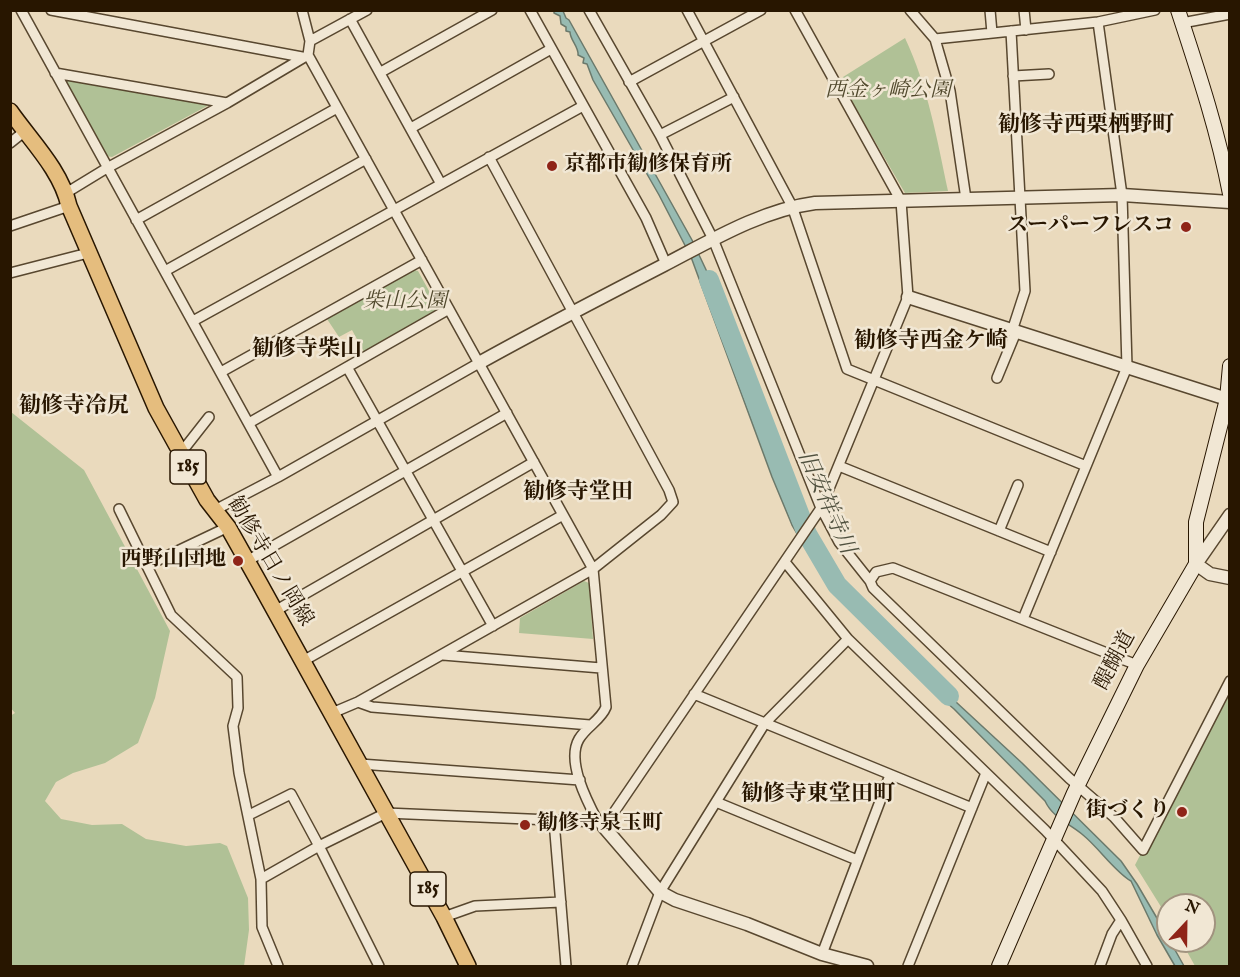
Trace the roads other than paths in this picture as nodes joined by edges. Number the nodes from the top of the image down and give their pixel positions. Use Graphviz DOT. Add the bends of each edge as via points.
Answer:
graph roads {
  1 [pos="21,10"];
  2 [pos="51,10"];
  3 [pos="302,10"];
  4 [pos="367,10"];
  5 [pos="492,10"];
  6 [pos="530,10"];
  7 [pos="589,10"];
  8 [pos="687,10"];
  9 [pos="761,10"];
  10 [pos="795,10"];
  11 [pos="910,10"];
  12 [pos="990,10"];
  13 [pos="1024,10"];
  14 [pos="1155,10"];
  15 [pos="1230,14"];
  16 [pos="1180,17"];
  17 [pos="350,20"];
  18 [pos="1098,22"];
  19 [pos="1026,30"];
  20 [pos="1011,31"];
  21 [pos="992,33"];
  22 [pos="934,39"];
  23 [pos="310,41"];
  24 [pos="704,41"];
  25 [pos="551,49"];
  26 [pos="305,56"];
  27 [pos="381,72"];
  28 [pos="55,73"];
  29 [pos="1049,74"];
  30 [pos="1013,76"];
  31 [pos="629,82"];
  32 [pos="734,97"];
  33 [pos="227,104"];
  34 [pos="583,106"];
  35 [pos="337,108"];
  36 [pos="10,111"];
  37 [pos="411,128"];
  38 [pos="25,131"];
  39 [pos="660,135"];
  40 [pos="10,143"];
  41 [pos="489,158"];
  42 [pos="366,159"];
  43 [pos="107,168"];
  44 [pos="441,184"];
  45 [pos="1230,194"];
  46 [pos="1122,195"];
  47 [pos="1020,198"];
  48 [pos="67,199"];
  49 [pos="966,199"];
  50 [pos="901,201"];
  51 [pos="1230,201"];
  52 [pos="792,206"];
  53 [pos="394,209"];
  54 [pos="136,220"];
  55 [pos="10,226"];
  56 [pos="713,239"];
  57 [pos="88,253"];
  58 [pos="422,260"];
  59 [pos="669,262"];
  60 [pos="165,271"];
  61 [pos="10,273"];
  62 [pos="908,297"];
  63 [pos="449,309"];
  64 [pos="572,311"];
  65 [pos="193,321"];
  66 [pos="1014,331"];
  67 [pos="479,363"];
  68 [pos="1230,366"];
  69 [pos="347,367"];
  70 [pos="1126,367"];
  71 [pos="220,372"];
  72 [pos="997,378"];
  73 [pos="874,380"];
  74 [pos="1227,399"];
  75 [pos="507,412"];
  76 [pos="209,417"];
  77 [pos="377,420"];
  78 [pos="249,423"];
  79 [pos="180,454"];
  80 [pos="534,462"];
  81 [pos="839,466"];
  82 [pos="1086,466"];
  83 [pos="405,470"];
  84 [pos="278,477"];
  85 [pos="1018,485"];
  86 [pos="821,508"];
  87 [pos="119,509"];
  88 [pos="215,510"];
  89 [pos="563,515"];
  90 [pos="1230,515"];
  91 [pos="434,521"];
  92 [pos="228,527"];
  93 [pos="999,531"];
  94 [pos="1051,552"];
  95 [pos="247,561"];
  96 [pos="785,562"];
  97 [pos="1196,564"];
  98 [pos="148,565"];
  99 [pos="593,569"];
  100 [pos="463,572"];
  101 [pos="1230,578"];
  102 [pos="870,581"];
  103 [pos="275,611"];
  104 [pos="1023,619"];
  105 [pos="493,626"];
  106 [pos="848,639"];
  107 [pos="441,655"];
  108 [pos="303,661"];
  109 [pos="1137,664"];
  110 [pos="601,668"];
  111 [pos="1230,681"];
  112 [pos="694,694"];
  113 [pos="358,702"];
  114 [pos="332,713"];
  115 [pos="765,723"];
  116 [pos="590,725"];
  117 [pos="360,764"];
  118 [pos="986,773"];
  119 [pos="890,775"];
  120 [pos="580,780"];
  121 [pos="1078,784"];
  122 [pos="716,802"];
  123 [pos="972,808"];
  124 [pos="386,813"];
  125 [pos="249,814"];
  126 [pos="554,820"];
  127 [pos="601,824"];
  128 [pos="1057,833"];
  129 [pos="319,846"];
  130 [pos="857,860"];
  131 [pos="261,879"];
  132 [pos="660,892"];
  133 [pos="561,902"];
  134 [pos="444,917"];
  135 [pos="1122,920"];
  136 [pos="822,954"];
  137 [pos="278,966"];
  138 [pos="379,966"];
  139 [pos="468,966"];
  140 [pos="566,966"];
  141 [pos="632,966"];
  142 [pos="867,966"];
  143 [pos="908,966"];
  144 [pos="999,966"];
  145 [pos="1100,966"];
  146 [pos="1147,966"];
  1 -- 28 [label="street"];
  2 -- 26 [label="street"];
  3 -- 23 [label="street"];
  4 -- 17 [label="street"];
  5 -- 27 [label="street"];
  6 -- 25 [label="street"];
  7 -- 31 [label="street"];
  8 -- 24 [label="street"];
  9 -- 24 [label="street"];
  10 -- 50 [label="street"];
  11 -- 22 [label="street"];
  12 -- 21 [label="street"];
  13 -- 19 [label="street"];
  14 -- 18 [label="street"];
  15 -- 16 [label="street"];
  16 -- 45 [label="main road" via="1207,100"];
  17 -- 23 [label="street"];
  17 -- 27 [label="street"];
  18 -- 19 [label="street"];
  18 -- 46 [label="street"];
  19 -- 20 [label="street"];
  20 -- 21 [label="street"];
  20 -- 30 [label="street"];
  21 -- 22 [label="street"];
  22 -- 49 [label="street" via="950,91"];
  23 -- 26 [label="street"];
  24 -- 31 [label="street"];
  24 -- 32 [label="street"];
  25 -- 34 [label="street"];
  25 -- 37 [label="street"];
  26 -- 33 [label="street"];
  26 -- 35 [label="street"];
  27 -- 37 [label="street"];
  28 -- 33 [label="street"];
  28 -- 43 [label="street"];
  29 -- 30 [label="street"];
  30 -- 47 [label="street"];
  31 -- 39 [label="street"];
  32 -- 39 [label="street"];
  32 -- 52 [label="street"];
  33 -- 43 [label="street"];
  34 -- 41 [label="street"];
  34 -- 59 [label="street"];
  35 -- 42 [label="street"];
  35 -- 54 [label="street"];
  36 -- 38 [label="main road, 勧修寺日ノ岡線 / 185"];
  37 -- 44 [label="street"];
  38 -- 40 [label="street"];
  38 -- 48 [label="main road, 勧修寺日ノ岡線 / 185" via="51,167"];
  39 -- 56 [label="street"];
  41 -- 44 [label="street"];
  41 -- 64 [label="street"];
  42 -- 53 [label="street"];
  42 -- 60 [label="street"];
  43 -- 48 [label="street"];
  43 -- 54 [label="street"];
  44 -- 53 [label="street"];
  46 -- 47 [label="street"];
  46 -- 51 [label="street"];
  46 -- 70 [label="street"];
  47 -- 49 [label="street"];
  47 -- 66 [label="street" via="1025,291"];
  48 -- 55 [label="street"];
  48 -- 57 [label="main road, 勧修寺日ノ岡線 / 185"];
  49 -- 50 [label="street"];
  50 -- 52 [label="street"];
  50 -- 62 [label="street"];
  52 -- 56 [label="street"];
  52 -- 73 [label="street" via="847,369"];
  53 -- 58 [label="street"];
  53 -- 65 [label="street"];
  54 -- 60 [label="street"];
  56 -- 59 [label="street"];
  56 -- 86 [label="street"];
  57 -- 61 [label="street"];
  57 -- 79 [label="main road, 勧修寺日ノ岡線 / 185"];
  58 -- 63 [label="street"];
  58 -- 71 [label="street"];
  59 -- 64 [label="street"];
  60 -- 65 [label="street"];
  62 -- 66 [label="street"];
  62 -- 73 [label="street"];
  63 -- 67 [label="street"];
  63 -- 69 [label="street"];
  64 -- 67 [label="street"];
  64 -- 99 [label="street" via="673,502"];
  65 -- 71 [label="street"];
  66 -- 70 [label="street"];
  66 -- 72 [label="street"];
  67 -- 75 [label="street"];
  67 -- 77 [label="street"];
  68 -- 74 [label="main road"];
  69 -- 77 [label="street"];
  69 -- 78 [label="street"];
  70 -- 74 [label="street"];
  70 -- 82 [label="street"];
  71 -- 78 [label="street"];
  73 -- 81 [label="street"];
  73 -- 82 [label="street"];
  74 -- 97 [label="main road" via="1196,522"];
  75 -- 80 [label="street"];
  75 -- 83 [label="street"];
  76 -- 79 [label="street"];
  77 -- 83 [label="street"];
  77 -- 84 [label="street"];
  78 -- 84 [label="street"];
  79 -- 88 [label="main road, 勧修寺日ノ岡線 / 185"];
  80 -- 89 [label="street"];
  80 -- 91 [label="street"];
  81 -- 86 [label="street"];
  81 -- 93 [label="street"];
  82 -- 94 [label="street"];
  83 -- 91 [label="street"];
  83 -- 95 [label="street"];
  84 -- 88 [label="street"];
  85 -- 93 [label="street"];
  86 -- 96 [label="street"];
  86 -- 102 [label="street" via="839,542"];
  87 -- 98 [label="street"];
  88 -- 92 [label="main road, 勧修寺日ノ岡線 / 185"];
  89 -- 99 [label="street"];
  89 -- 100 [label="street"];
  90 -- 97 [label="street"];
  91 -- 100 [label="street"];
  91 -- 103 [label="street"];
  92 -- 95 [label="main road, 勧修寺日ノ岡線 / 185"];
  92 -- 98 [label="street"];
  93 -- 94 [label="street"];
  94 -- 104 [label="street"];
  95 -- 103 [label="main road, 勧修寺日ノ岡線 / 185"];
  96 -- 106 [label="street"];
  96 -- 112 [label="street"];
  97 -- 101 [label="street" via="1210,574"];
  97 -- 109 [label="main road, 醍醐道"];
  98 -- 125 [label="street" via="171,615 237,677 238,708 233,726"];
  99 -- 105 [label="street"];
  99 -- 110 [label="street"];
  100 -- 105 [label="street"];
  100 -- 108 [label="street"];
  102 -- 104 [label="street" via="876,572 892,567"];
  102 -- 121 [label="street" via="891,607"];
  103 -- 108 [label="main road, 勧修寺日ノ岡線 / 185"];
  104 -- 109 [label="street"];
  105 -- 107 [label="street"];
  106 -- 115 [label="street"];
  106 -- 118 [label="street"];
  107 -- 110 [label="street"];
  107 -- 113 [label="street"];
  108 -- 114 [label="main road, 勧修寺日ノ岡線 / 185"];
  109 -- 121 [label="main road, 醍醐道"];
  110 -- 116 [label="street" via="606,707"];
  111 -- 121 [label="street" via="1143,850"];
  112 -- 115 [label="street"];
  112 -- 127 [label="street"];
  113 -- 114 [label="street"];
  113 -- 116 [label="street" via="372,707"];
  114 -- 117 [label="main road, 勧修寺日ノ岡線 / 185"];
  115 -- 119 [label="street"];
  115 -- 122 [label="street"];
  116 -- 120 [label="street" via="574,751"];
  117 -- 120 [label="street"];
  117 -- 124 [label="main road, 勧修寺日ノ岡線 / 185"];
  118 -- 123 [label="street"];
  118 -- 128 [label="street"];
  119 -- 123 [label="street"];
  119 -- 130 [label="street"];
  120 -- 127 [label="street"];
  121 -- 128 [label="main road, 醍醐道"];
  122 -- 130 [label="street"];
  122 -- 132 [label="street"];
  123 -- 143 [label="street"];
  124 -- 126 [label="street"];
  124 -- 129 [label="street"];
  124 -- 134 [label="main road, 勧修寺日ノ岡線 / 185"];
  125 -- 129 [label="street" via="291,794"];
  125 -- 131 [label="street"];
  126 -- 127 [label="street"];
  126 -- 133 [label="street"];
  127 -- 132 [label="street"];
  128 -- 135 [label="street"];
  128 -- 144 [label="main road, 醍醐道"];
  129 -- 131 [label="street"];
  129 -- 138 [label="street"];
  130 -- 136 [label="street"];
  131 -- 137 [label="street" via="262,927"];
  132 -- 136 [label="street"];
  132 -- 141 [label="street"];
  133 -- 134 [label="street" via="475,906"];
  133 -- 140 [label="street"];
  134 -- 139 [label="main road, 勧修寺日ノ岡線 / 185"];
  135 -- 145 [label="street"];
  135 -- 146 [label="street"];
  136 -- 142 [label="street"];
}
